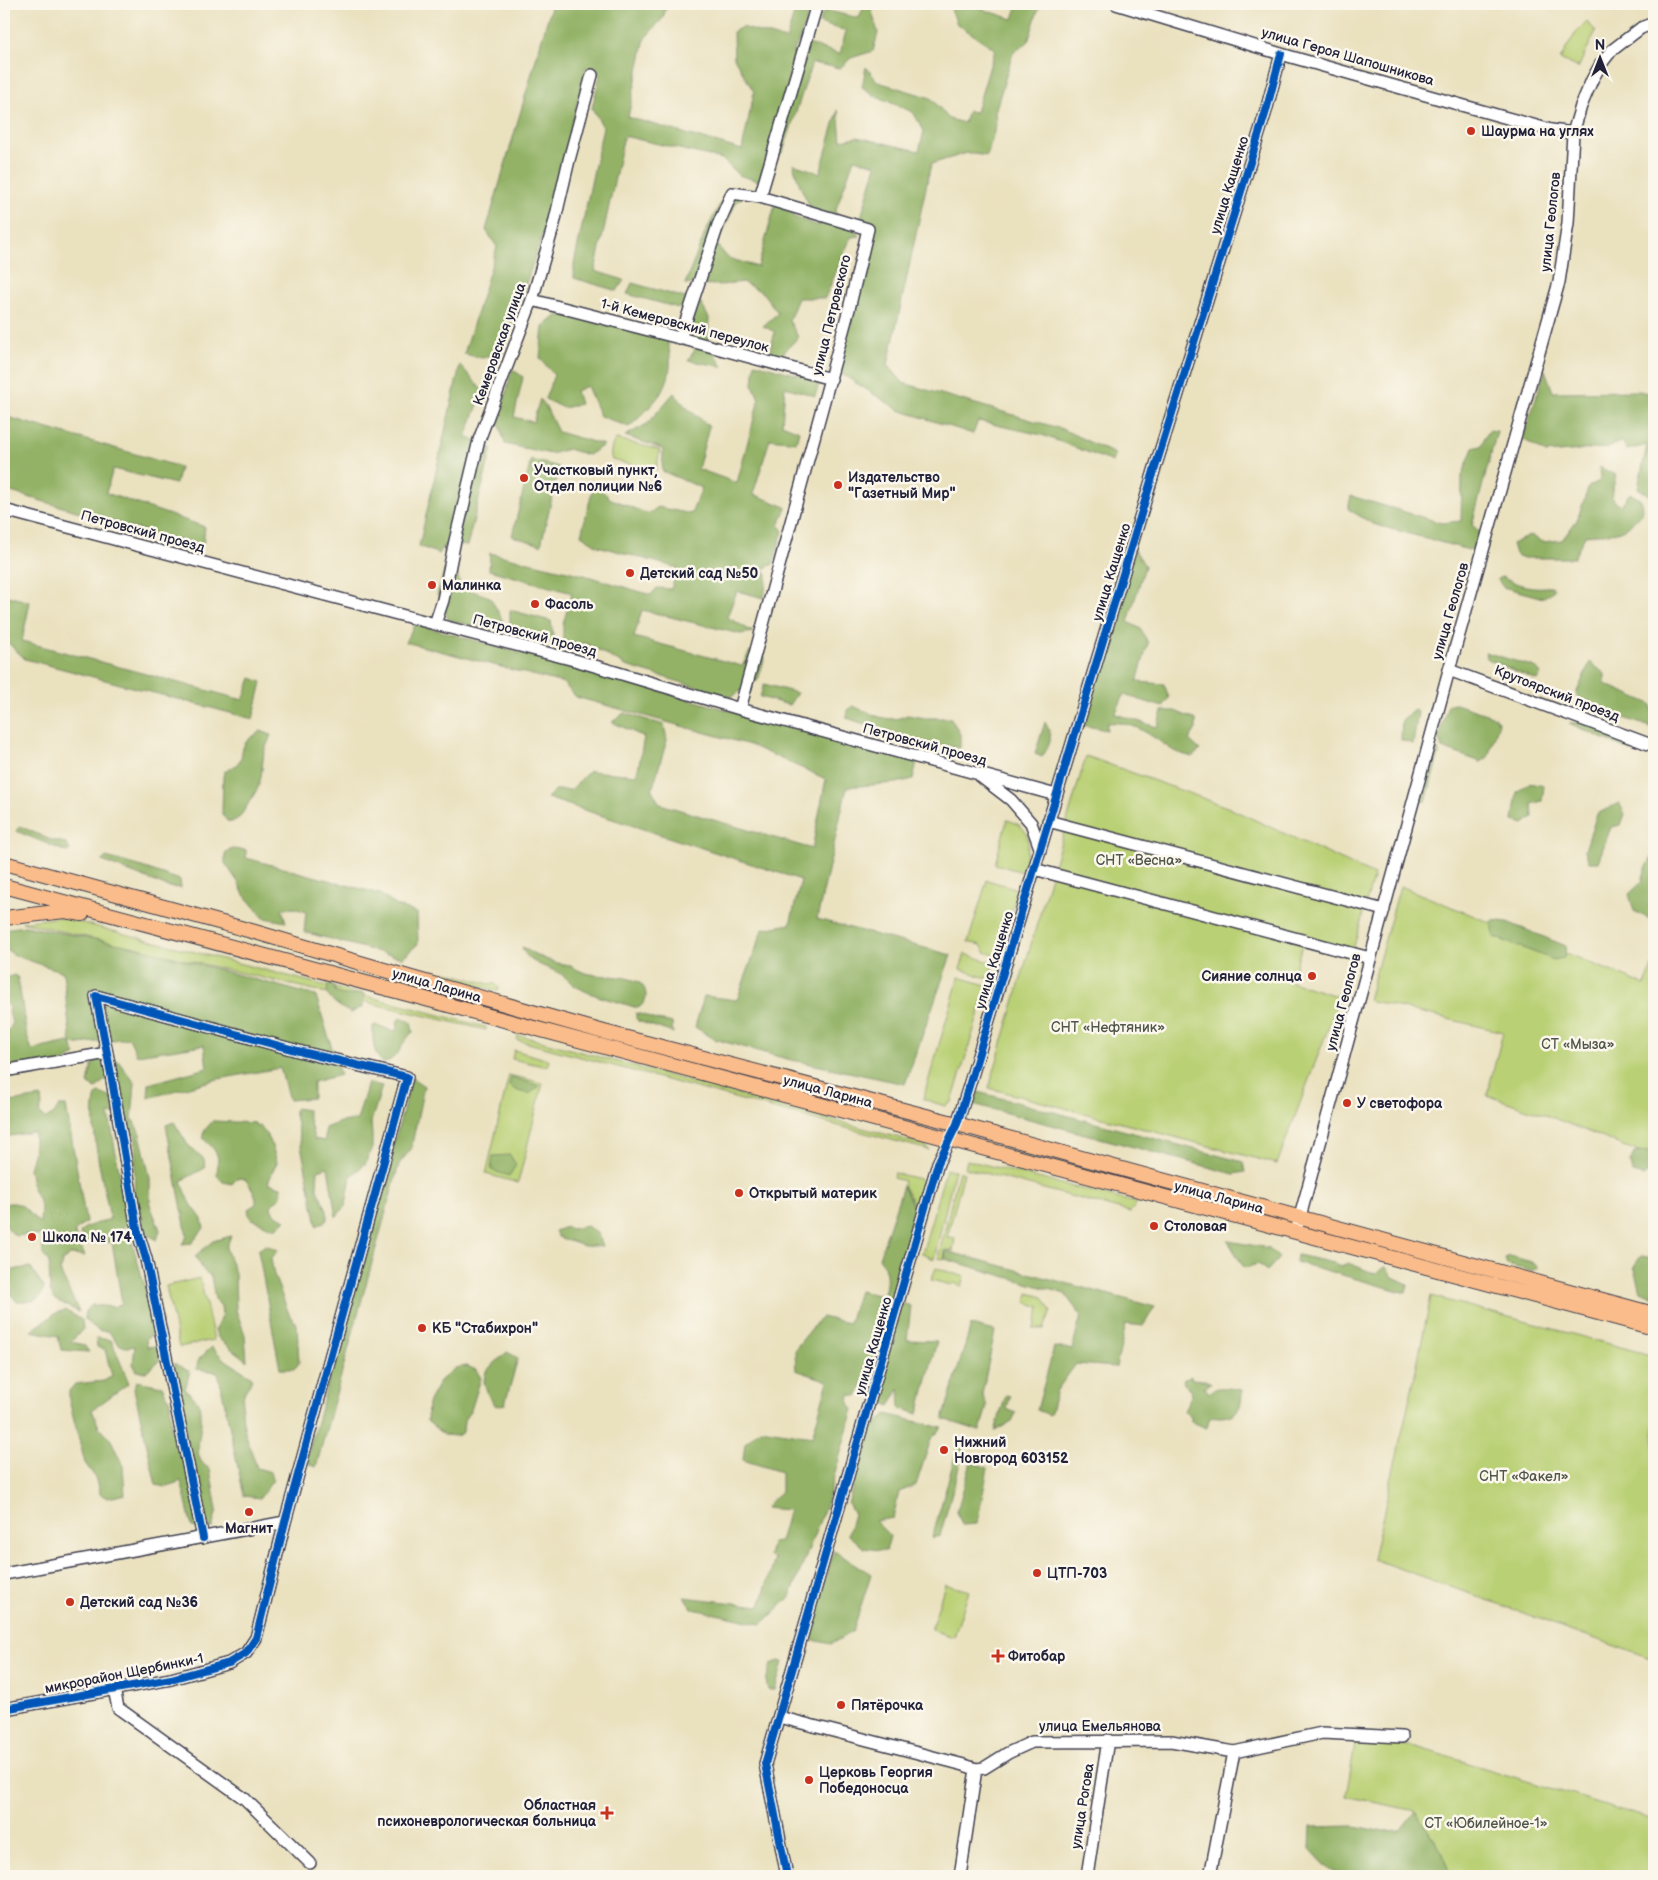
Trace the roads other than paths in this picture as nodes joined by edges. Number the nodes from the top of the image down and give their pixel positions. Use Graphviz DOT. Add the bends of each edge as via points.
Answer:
graph roads {
  1 [pos="817,4"];
  2 [pos="1116,4"];
  3 [pos="1654,23"];
  4 [pos="1282,54"];
  5 [pos="592,75"];
  6 [pos="1573,133"];
  7 [pos="760,197"];
  8 [pos="532,300"];
  9 [pos="680,339"];
  10 [pos="831,380"];
  11 [pos="4,510"];
  12 [pos="435,624"];
  13 [pos="1449,670"];
  14 [pos="740,709"];
  15 [pos="1654,746"];
  16 [pos="975,773"];
  17 [pos="1056,795"];
  18 [pos="1048,821"];
  19 [pos="1040,848"];
  20 [pos="4,853"];
  21 [pos="4,863"];
  22 [pos="1034,869"];
  23 [pos="6,886"];
  24 [pos="131,897"];
  25 [pos="1384,910"];
  26 [pos="4,918"];
  27 [pos="137,922"];
  28 [pos="1370,958"];
  29 [pos="107,1053"];
  30 [pos="4,1071"];
  31 [pos="957,1124"];
  32 [pos="950,1139"];
  33 [pos="1298,1225"];
  34 [pos="1654,1314"];
  35 [pos="1654,1328"];
  36 [pos="285,1522"];
  37 [pos="204,1538"];
  38 [pos="4,1574"];
  39 [pos="114,1689"];
  40 [pos="4,1709"];
  41 [pos="779,1717"];
  42 [pos="1402,1737"];
  43 [pos="1108,1740"];
  44 [pos="1234,1752"];
  45 [pos="976,1770"];
  46 [pos="310,1863"];
  47 [pos="788,1876"];
  48 [pos="960,1876"];
  49 [pos="1087,1876"];
  50 [pos="1210,1876"];
  1 -- 7 [label="street"];
  2 -- 4 [label="street, улица Героя Шапошникова"];
  3 -- 6 [label="street, улица Геологов" via="1621,43 1601,64"];
  4 -- 6 [label="street, улица Героя Шапошникова" via="1551,130"];
  4 -- 17 [label="street, улица Кащенко"];
  5 -- 8 [label="street, Кемеровская улица"];
  6 -- 13 [label="street, улица Геологов" via="1568,223 1560,282"];
  7 -- 9 [label="street" via="732,193"];
  7 -- 10 [label="street, улица Петровского" via="868,229"];
  8 -- 9 [label="street, 1-й Кемеровский переулок"];
  8 -- 12 [label="street, Кемеровская улица" via="479,440"];
  9 -- 10 [label="street, 1-й Кемеровский переулок"];
  10 -- 14 [label="street, улица Петровского"];
  11 -- 12 [label="street, Петровский проезд"];
  12 -- 14 [label="street, Петровский проезд" via="578,660"];
  13 -- 15 [label="street, Крутоярский проезд"];
  13 -- 25 [label="street, улица Геологов"];
  14 -- 16 [label="street, Петровский проезд"];
  16 -- 17 [label="street, Петровский проезд"];
  16 -- 19 [label="street" via="1011,800 1031,823"];
  17 -- 18 [label="street, улица Кащенко"];
  18 -- 19 [label="street, улица Кащенко"];
  18 -- 25 [label="street"];
  19 -- 22 [label="street, улица Кащенко"];
  20 -- 24 [label="main road"];
  21 -- 24 [label="main road, улица Ларина"];
  22 -- 28 [label="street"];
  22 -- 31 [label="street, улица Кащенко"];
  23 -- 27 [label="main road"];
  24 -- 31 [label="main road, улица Ларина" via="604,1032"];
  25 -- 28 [label="street, улица Геологов"];
  26 -- 27 [label="main road" via="65,911"];
  27 -- 32 [label="main road, улица Ларина"];
  28 -- 33 [label="street, улица Геологов"];
  29 -- 30 [label="street"];
  29 -- 36 [label="street" via="96,996 407,1077"];
  29 -- 37 [label="street" via="137,1229"];
  31 -- 32 [label="street, улица Кащенко"];
  31 -- 33 [label="main road, улица Ларина"];
  32 -- 33 [label="main road, улица Ларина"];
  32 -- 41 [label="street, улица Кащенко" via="938,1163"];
  33 -- 34 [label="main road, улица Ларина"];
  33 -- 35 [label="main road, улица Ларина"];
  36 -- 37 [label="street"];
  36 -- 39 [label="street, микрорайон Щербинки-1" via="256,1638 246,1653 229,1664"];
  37 -- 38 [label="street"];
  39 -- 40 [label="street, микрорайон Щербинки-1"];
  39 -- 46 [label="street" via="118,1708 245,1799"];
  41 -- 45 [label="street"];
  41 -- 47 [label="street, улица Кащенко" via="765,1764"];
  42 -- 44 [label="street, улица Емельянова" via="1322,1732"];
  43 -- 44 [label="street, улица Емельянова" via="1171,1741"];
  43 -- 45 [label="street, улица Емельянова" via="1032,1742"];
  43 -- 49 [label="street, улица Рогова"];
  44 -- 50 [label="street"];
  45 -- 48 [label="street"];
}
